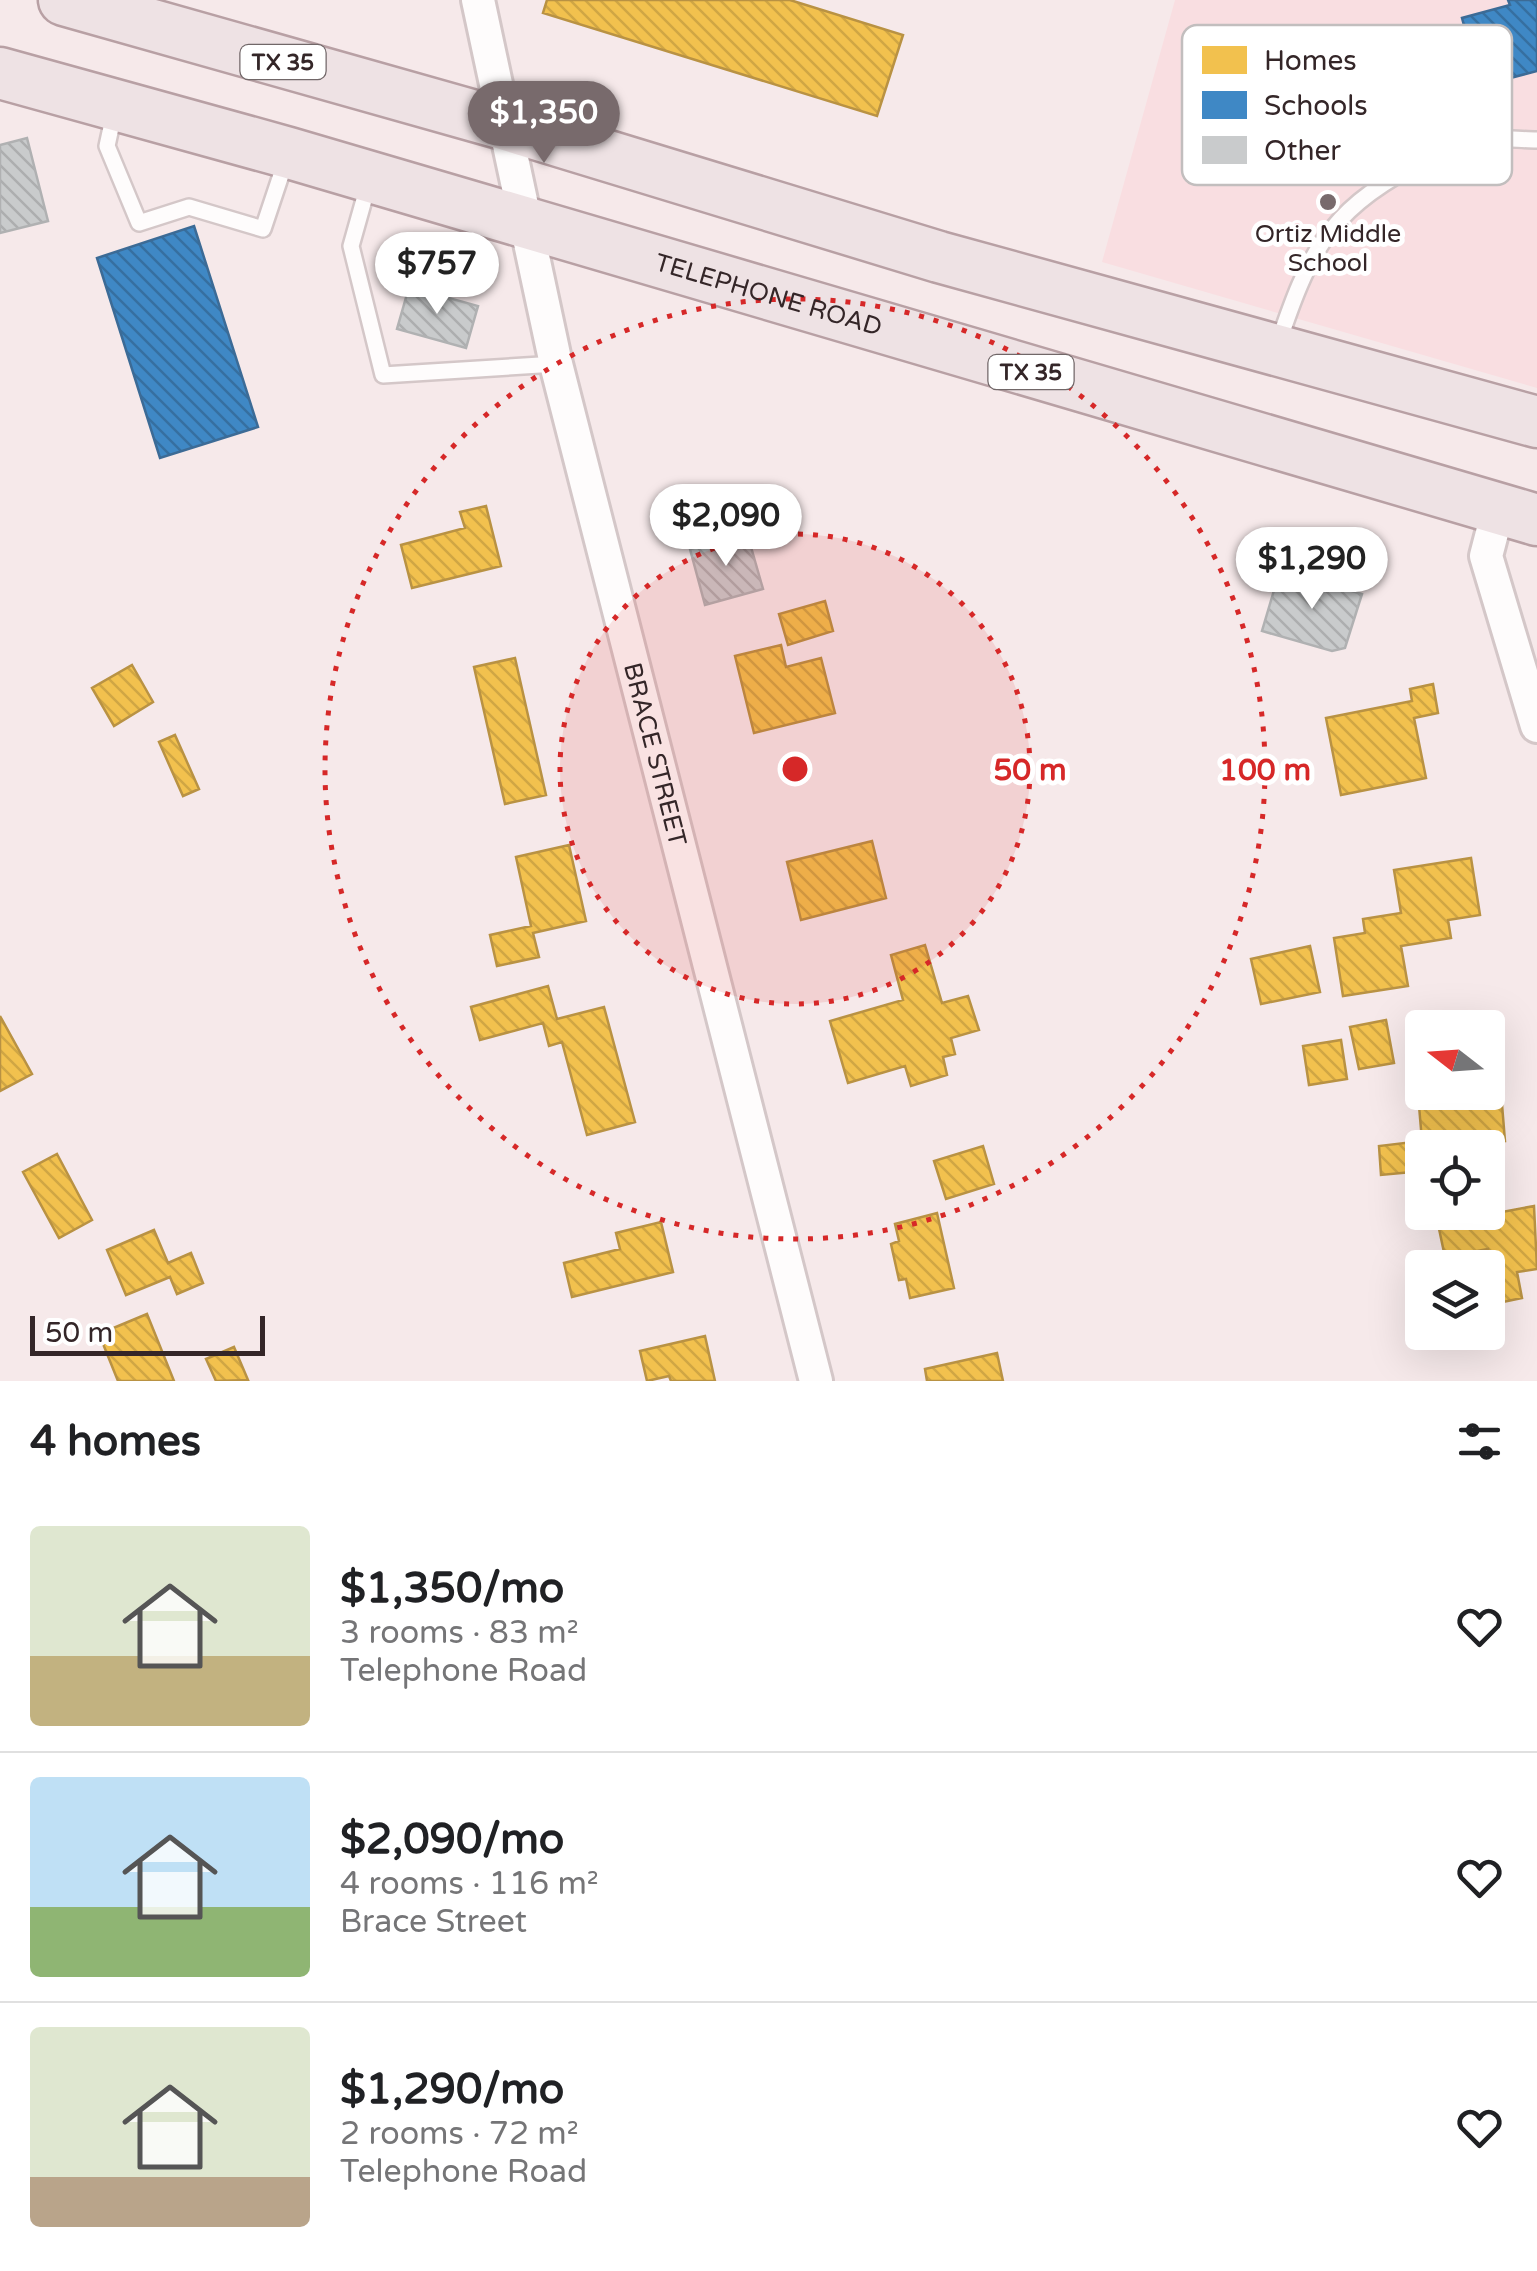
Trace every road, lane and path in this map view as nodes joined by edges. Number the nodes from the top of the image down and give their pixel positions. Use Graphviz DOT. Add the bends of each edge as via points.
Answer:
graph roads {
  1 [pos="64,0"];
  2 [pos="478,0"];
  3 [pos="0,73"];
  4 [pos="116,105"];
  5 [pos="503,124"];
  6 [pos="288,153"];
  7 [pos="370,178"];
  8 [pos="1385,185"];
  9 [pos="525,222"];
  10 [pos="138,224"];
  11 [pos="145,242"];
  12 [pos="1278,347"];
  13 [pos="556,364"];
  14 [pos="1537,422"];
  15 [pos="1517,515"];
  16 [pos="1537,726"];
  17 [pos="816,1381"];
  1 -- 5 [label="main road, TX 35"];
  2 -- 5 [label="street, BRACE STREET"];
  3 -- 4 [label="main road, TELEPHONE ROAD / TX 35"];
  4 -- 6 [label="main road, TELEPHONE ROAD / TX 35"];
  4 -- 10 [label="lane" via="107,146"];
  5 -- 9 [label="street, BRACE STREET"];
  5 -- 12 [label="main road, TX 35" via="880,240"];
  6 -- 7 [label="main road, TELEPHONE ROAD / TX 35"];
  6 -- 10 [label="lane" via="262,229 189,207"];
  7 -- 9 [label="main road, TELEPHONE ROAD / TX 35"];
  7 -- 13 [label="lane" via="350,246 382,374"];
  8 -- 12 [label="lane" via="1345,210 1298,283"];
  9 -- 13 [label="street, BRACE STREET"];
  9 -- 15 [label="main road, TELEPHONE ROAD / TX 35"];
  10 -- 11 [label="lane"];
  12 -- 14 [label="main road, TX 35"];
  13 -- 17 [label="street, BRACE STREET"];
  15 -- 16 [label="street" via="1486,556"];
}
